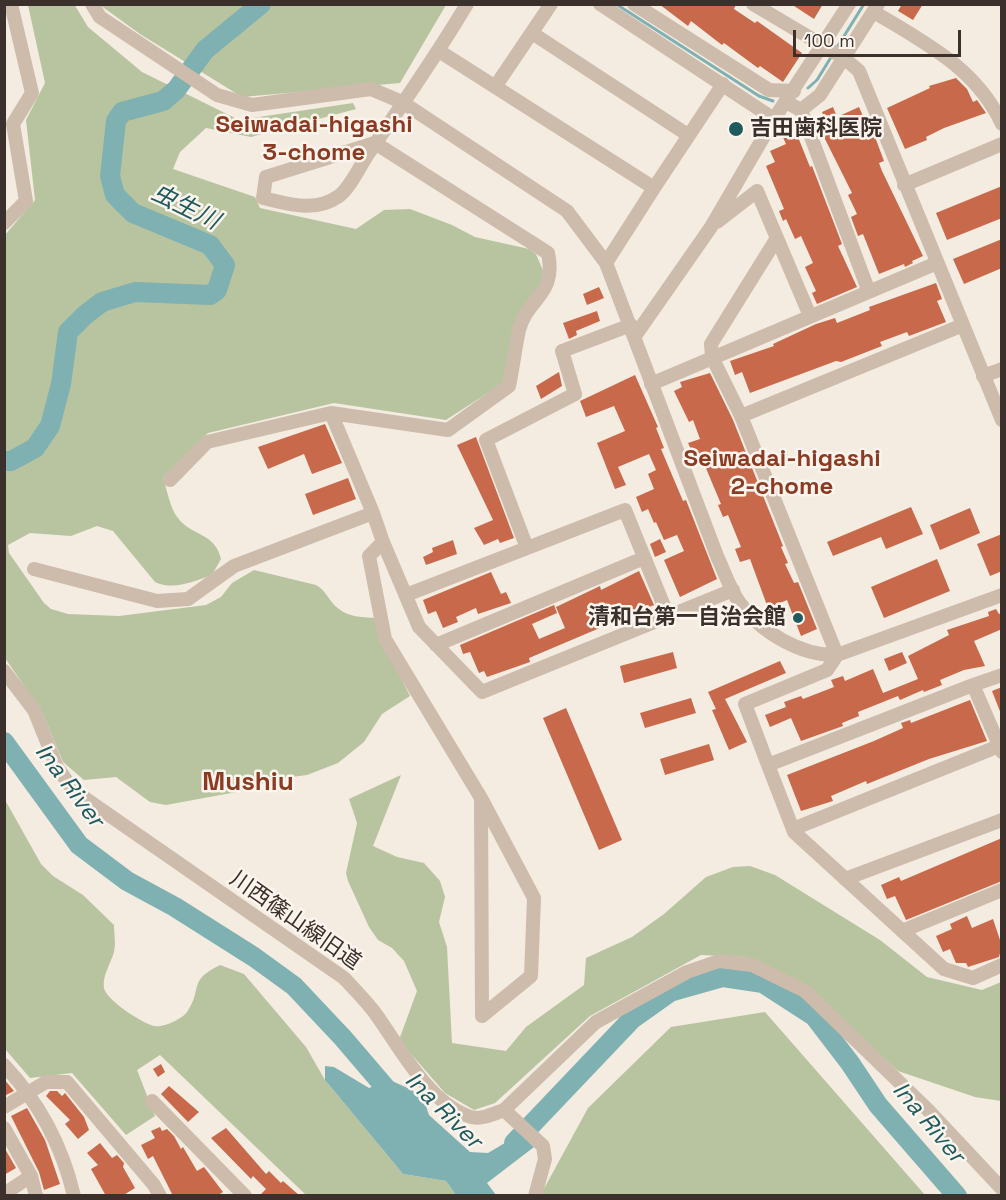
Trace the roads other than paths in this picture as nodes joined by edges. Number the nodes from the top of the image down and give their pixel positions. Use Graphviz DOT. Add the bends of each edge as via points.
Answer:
graph roads {
  1 [pos="11,4"];
  2 [pos="92,4"];
  3 [pos="467,4"];
  4 [pos="551,4"];
  5 [pos="600,4"];
  6 [pos="634,4"];
  7 [pos="753,4"];
  8 [pos="849,4"];
  9 [pos="876,8"];
  10 [pos="532,33"];
  11 [pos="439,51"];
  12 [pos="834,52"];
  13 [pos="723,84"];
  14 [pos="495,87"];
  15 [pos="790,96"];
  16 [pos="403,103"];
  17 [pos="801,110"];
  18 [pos="774,119"];
  19 [pos="1002,124"];
  20 [pos="688,135"];
  21 [pos="375,143"];
  22 [pos="1002,144"];
  23 [pos="904,185"];
  24 [pos="654,188"];
  25 [pos="4,223"];
  26 [pos="711,227"];
  27 [pos="777,238"];
  28 [pos="606,263"];
  29 [pos="937,263"];
  30 [pos="869,292"];
  31 [pos="810,316"];
  32 [pos="963,325"];
  33 [pos="633,330"];
  34 [pos="712,357"];
  35 [pos="1002,369"];
  36 [pos="983,376"];
  37 [pos="651,384"];
  38 [pos="331,413"];
  39 [pos="741,416"];
  40 [pos="1002,420"];
  41 [pos="170,480"];
  42 [pos="373,513"];
  43 [pos="383,542"];
  44 [pos="527,548"];
  45 [pos="644,558"];
  46 [pos="34,569"];
  47 [pos="733,590"];
  48 [pos="1002,595"];
  49 [pos="406,596"];
  50 [pos="668,616"];
  51 [pos="436,645"];
  52 [pos="837,655"];
  53 [pos="4,672"];
  54 [pos="1002,675"];
  55 [pos="974,685"];
  56 [pos="1000,749"];
  57 [pos="768,765"];
  58 [pos="481,798"];
  59 [pos="1002,820"];
  60 [pos="793,828"];
  61 [pos="845,879"];
  62 [pos="1002,890"];
  63 [pos="902,931"];
  64 [pos="1002,965"];
  65 [pos="4,1065"];
  66 [pos="29,1092"];
  67 [pos="152,1101"];
  68 [pos="4,1107"];
  69 [pos="507,1113"];
  70 [pos="4,1128"];
  71 [pos="31,1176"];
  72 [pos="1002,1189"];
  73 [pos="4,1194"];
  74 [pos="240,1194"];
  75 [pos="36,1196"];
  76 [pos="74,1196"];
  77 [pos="160,1196"];
  78 [pos="535,1196"];
  1 -- 25 [label="street" via="32,93 13,124 26,201"];
  2 -- 16 [label="street" via="100,17 217,95 252,105 371,89"];
  3 -- 11 [label="street"];
  4 -- 10 [label="street"];
  5 -- 13 [label="street"];
  6 -- 15 [label="street" via="769,90"];
  7 -- 12 [label="street"];
  8 -- 12 [label="street"];
  9 -- 12 [label="street"];
  9 -- 19 [label="street" via="977,83"];
  10 -- 14 [label="street"];
  10 -- 20 [label="street"];
  11 -- 14 [label="street"];
  11 -- 16 [label="street"];
  12 -- 15 [label="street"];
  12 -- 17 [label="street" via="820,95"];
  12 -- 23 [label="street" via="859,71"];
  13 -- 18 [label="street"];
  13 -- 20 [label="street"];
  14 -- 24 [label="street"];
  15 -- 17 [label="street"];
  15 -- 18 [label="street"];
  16 -- 21 [label="street"];
  16 -- 28 [label="street" via="567,211"];
  17 -- 30 [label="street"];
  18 -- 26 [label="street"];
  20 -- 24 [label="street"];
  21 -- 21 [label="street" via="266,177 263,198 307,208 339,196"];
  21 -- 38 [label="street" via="548,253 552,270 547,286 520,327 509,386 448,430"];
  22 -- 23 [label="street"];
  23 -- 29 [label="street"];
  24 -- 28 [label="street"];
  26 -- 27 [label="street" via="757,191"];
  26 -- 33 [label="street"];
  27 -- 31 [label="street"];
  27 -- 34 [label="street" via="711,344"];
  28 -- 33 [label="street"];
  29 -- 30 [label="street"];
  29 -- 32 [label="street"];
  30 -- 31 [label="street"];
  31 -- 34 [label="street"];
  32 -- 36 [label="street"];
  32 -- 39 [label="street"];
  33 -- 37 [label="street"];
  33 -- 44 [label="street" via="561,351 575,394 486,440"];
  34 -- 37 [label="street"];
  34 -- 39 [label="street"];
  35 -- 36 [label="street"];
  36 -- 40 [label="street"];
  37 -- 47 [label="street"];
  38 -- 41 [label="street" via="207,442"];
  38 -- 42 [label="street"];
  39 -- 52 [label="street"];
  42 -- 43 [label="street"];
  42 -- 46 [label="street" via="234,566 188,599 157,601"];
  43 -- 49 [label="street"];
  43 -- 58 [label="street" via="369,556 385,639"];
  44 -- 45 [label="street" via="625,510"];
  44 -- 49 [label="street"];
  45 -- 50 [label="street"];
  45 -- 51 [label="street"];
  47 -- 50 [label="street"];
  47 -- 52 [label="street" via="739,602 773,636 822,656"];
  48 -- 52 [label="street"];
  49 -- 51 [label="street" via="418,627"];
  50 -- 51 [label="street" via="482,692"];
  52 -- 57 [label="street" via="827,669 745,704"];
  53 -- 69 [label="street, 川西篠山線旧道" via="34,710 57,767 73,790 344,978 376,1016 399,1052 442,1100 469,1117"];
  54 -- 55 [label="street"];
  55 -- 56 [label="street"];
  55 -- 57 [label="street"];
  56 -- 60 [label="street"];
  57 -- 60 [label="street"];
  58 -- 58 [label="street" via="534,898 531,976 482,1016"];
  59 -- 61 [label="street"];
  60 -- 61 [label="street"];
  61 -- 63 [label="street"];
  62 -- 63 [label="street"];
  63 -- 64 [label="street" via="944,969 973,978"];
  65 -- 66 [label="street"];
  66 -- 68 [label="street"];
  66 -- 76 [label="street" via="45,1118"];
  66 -- 77 [label="street" via="46,1083 68,1082"];
  67 -- 74 [label="street"];
  69 -- 72 [label="street" via="596,1022 687,972 719,961 752,965 804,991 928,1110"];
  69 -- 78 [label="street" via="543,1146 545,1159"];
  70 -- 71 [label="street"];
  71 -- 73 [label="street"];
  71 -- 75 [label="street"];
}
